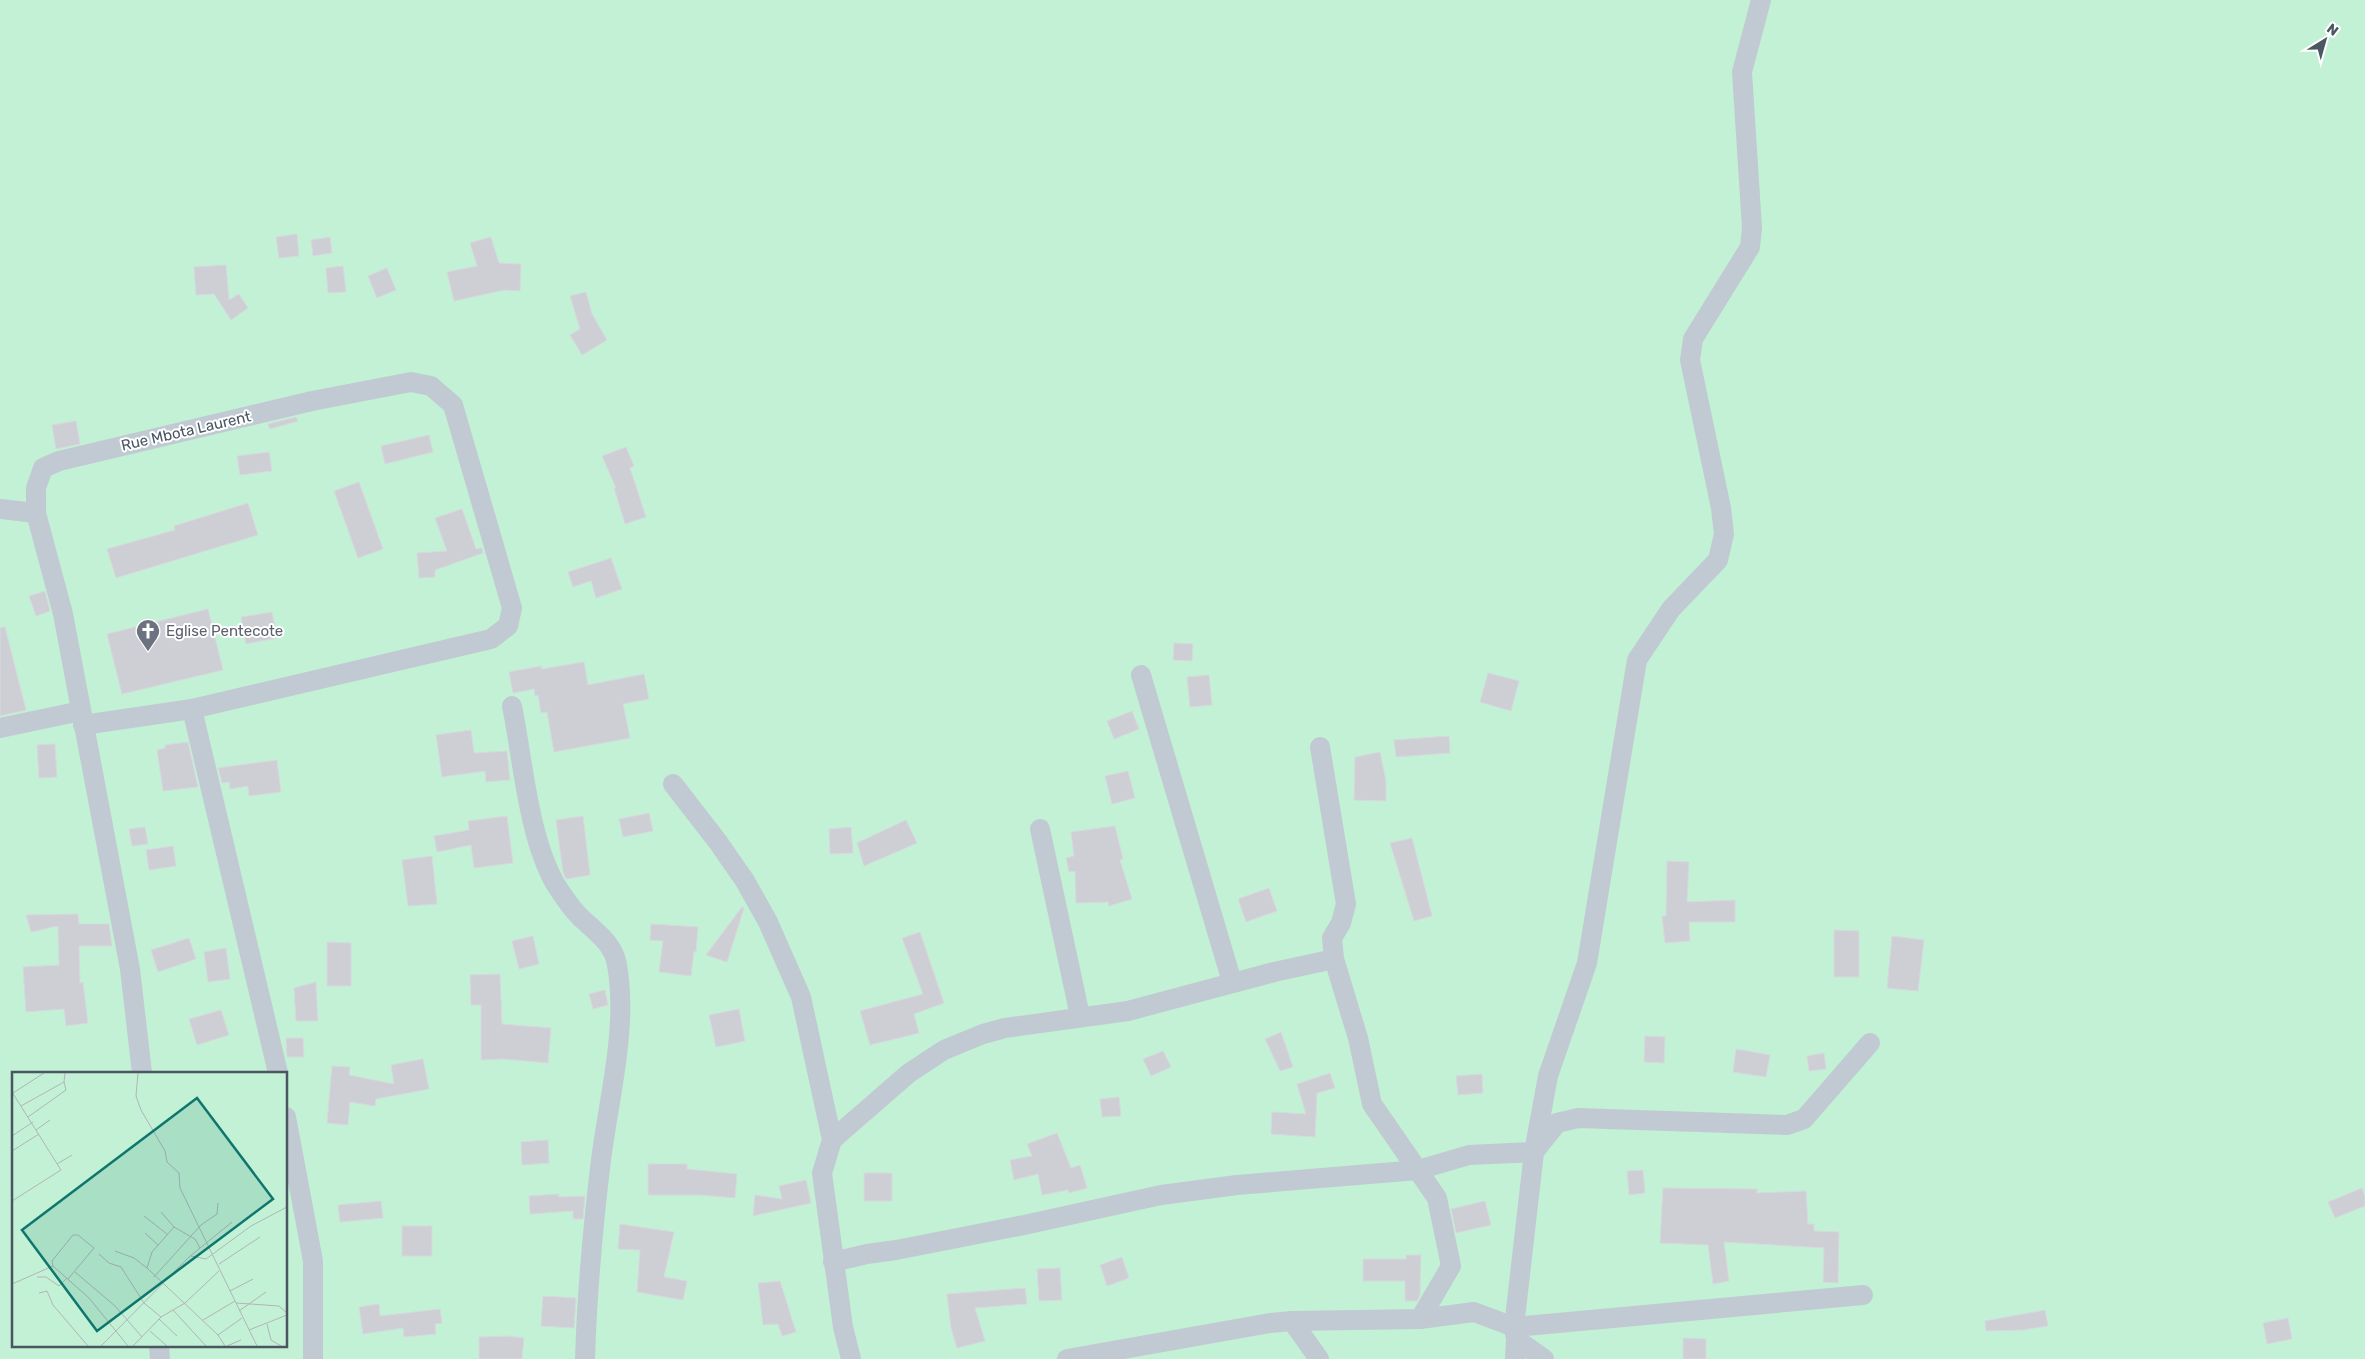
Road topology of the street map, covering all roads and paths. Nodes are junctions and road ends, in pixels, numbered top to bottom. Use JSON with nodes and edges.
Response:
{"nodes":[{"id":1,"x":1761,"y":0,"type":"edge"},
{"id":2,"x":0,"y":509,"type":"edge"},
{"id":3,"x":36,"y":513,"type":"junction"},
{"id":4,"x":1141,"y":676,"type":"dead end"},
{"id":5,"x":512,"y":706,"type":"dead end"},
{"id":6,"x":192,"y":709,"type":"junction"},
{"id":7,"x":82,"y":718,"type":"junction"},
{"id":8,"x":0,"y":728,"type":"edge"},
{"id":9,"x":1320,"y":748,"type":"dead end"},
{"id":10,"x":673,"y":784,"type":"dead end"},
{"id":11,"x":1040,"y":829,"type":"dead end"},
{"id":12,"x":1334,"y":959,"type":"junction"},
{"id":13,"x":1232,"y":982,"type":"junction"},
{"id":14,"x":1080,"y":1016,"type":"junction"},
{"id":15,"x":1870,"y":1042,"type":"dead end"},
{"id":16,"x":142,"y":1072,"type":"edge"},
{"id":17,"x":278,"y":1072,"type":"edge"},
{"id":18,"x":288,"y":1128,"type":"edge"},
{"id":19,"x":832,"y":1140,"type":"junction"},
{"id":20,"x":1534,"y":1152,"type":"junction"},
{"id":21,"x":1418,"y":1170,"type":"junction"},
{"id":22,"x":833,"y":1262,"type":"junction"},
{"id":23,"x":1862,"y":1294,"type":"dead end"},
{"id":24,"x":1420,"y":1319,"type":"junction"},
{"id":25,"x":1292,"y":1321,"type":"junction"},
{"id":26,"x":1515,"y":1342,"type":"edge"},
{"id":27,"x":160,"y":1346,"type":"edge"},
{"id":28,"x":160,"y":1359,"type":"edge"},
{"id":29,"x":313,"y":1359,"type":"edge"},
{"id":30,"x":585,"y":1359,"type":"edge"},
{"id":31,"x":851,"y":1359,"type":"edge"},
{"id":32,"x":1068,"y":1359,"type":"edge"},
{"id":33,"x":1319,"y":1359,"type":"edge"},
{"id":34,"x":1544,"y":1359,"type":"edge"}],
"edges":[{"from":1,"to":20,"type":"street"},
{"from":2,"to":3,"type":"street"},
{"from":3,"to":6,"type":"street","name":"Rue Mbota Laurent"},
{"from":3,"to":7,"type":"street","name":"Rue Mbota Laurent"},
{"from":4,"to":13,"type":"street"},
{"from":5,"to":30,"type":"street"},
{"from":6,"to":7,"type":"street"},
{"from":6,"to":17,"type":"street"},
{"from":7,"to":8,"type":"street"},
{"from":7,"to":16,"type":"street","name":"Rue Mbota Laurent"},
{"from":9,"to":12,"type":"street"},
{"from":10,"to":19,"type":"street"},
{"from":11,"to":14,"type":"street"},
{"from":12,"to":13,"type":"street"},
{"from":12,"to":21,"type":"street"},
{"from":13,"to":14,"type":"street"},
{"from":14,"to":19,"type":"street"},
{"from":15,"to":20,"type":"street"},
{"from":18,"to":29,"type":"street"},
{"from":19,"to":22,"type":"street"},
{"from":20,"to":21,"type":"street"},
{"from":20,"to":26,"type":"street"},
{"from":21,"to":22,"type":"street"},
{"from":21,"to":24,"type":"street"},
{"from":22,"to":31,"type":"street"},
{"from":23,"to":26,"type":"street"},
{"from":24,"to":25,"type":"street"},
{"from":24,"to":26,"type":"street"},
{"from":25,"to":32,"type":"street"},
{"from":25,"to":33,"type":"street"},
{"from":26,"to":34,"type":"street"},
{"from":27,"to":28,"type":"street"}]}
